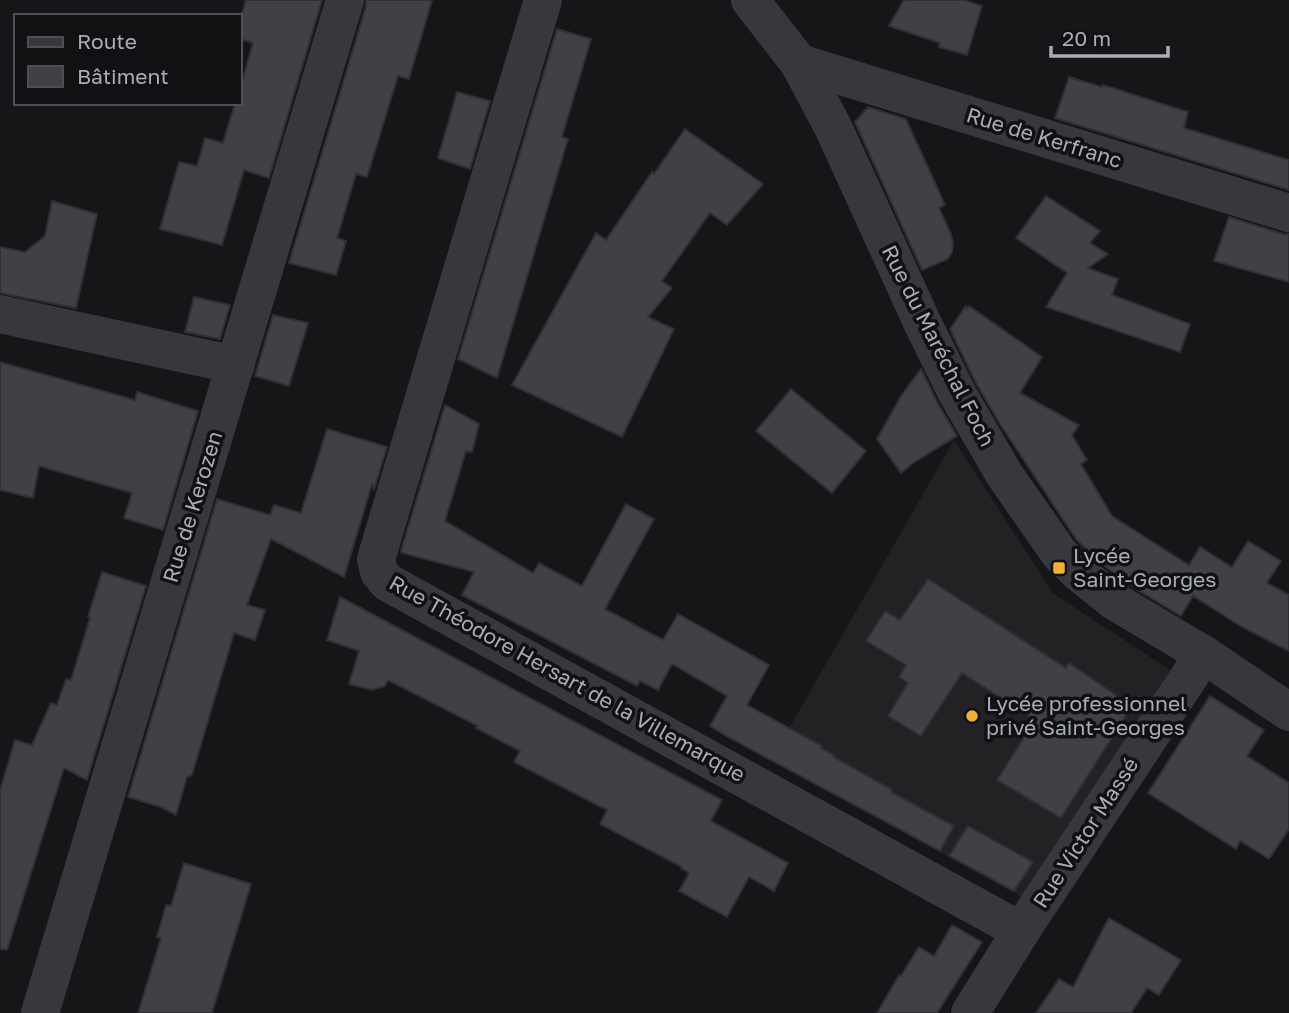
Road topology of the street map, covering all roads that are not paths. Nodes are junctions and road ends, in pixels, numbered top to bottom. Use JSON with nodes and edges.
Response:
{"nodes":[{"id":1,"x":345,"y":0,"type":"edge"},
{"id":2,"x":542,"y":0,"type":"edge"},
{"id":3,"x":750,"y":0,"type":"edge"},
{"id":4,"x":799,"y":63,"type":"junction"},
{"id":5,"x":1289,"y":213,"type":"edge"},
{"id":6,"x":0,"y":314,"type":"edge"},
{"id":7,"x":236,"y":365,"type":"junction"},
{"id":8,"x":1203,"y":654,"type":"junction"},
{"id":9,"x":1289,"y":712,"type":"edge"},
{"id":10,"x":1021,"y":931,"type":"junction"},
{"id":11,"x":40,"y":1013,"type":"edge"},
{"id":12,"x":970,"y":1013,"type":"edge"}],
"edges":[{"from":1,"to":7,"type":"street","name":"Rue de Kerozen"},
{"from":2,"to":10,"type":"street","name":"Rue Théodore Hersart de la Villemarque"},
{"from":3,"to":4,"type":"street","name":"Rue du Maréchal Foch"},
{"from":4,"to":5,"type":"street","name":"Rue de Kerfranc"},
{"from":4,"to":8,"type":"street","name":"Rue du Maréchal Foch"},
{"from":6,"to":7,"type":"street"},
{"from":7,"to":11,"type":"street","name":"Rue de Kerozen"},
{"from":8,"to":9,"type":"street","name":"Rue du Maréchal Foch"},
{"from":8,"to":10,"type":"street","name":"Rue Victor Massé"},
{"from":10,"to":12,"type":"street","name":"Rue Victor Massé"}]}
